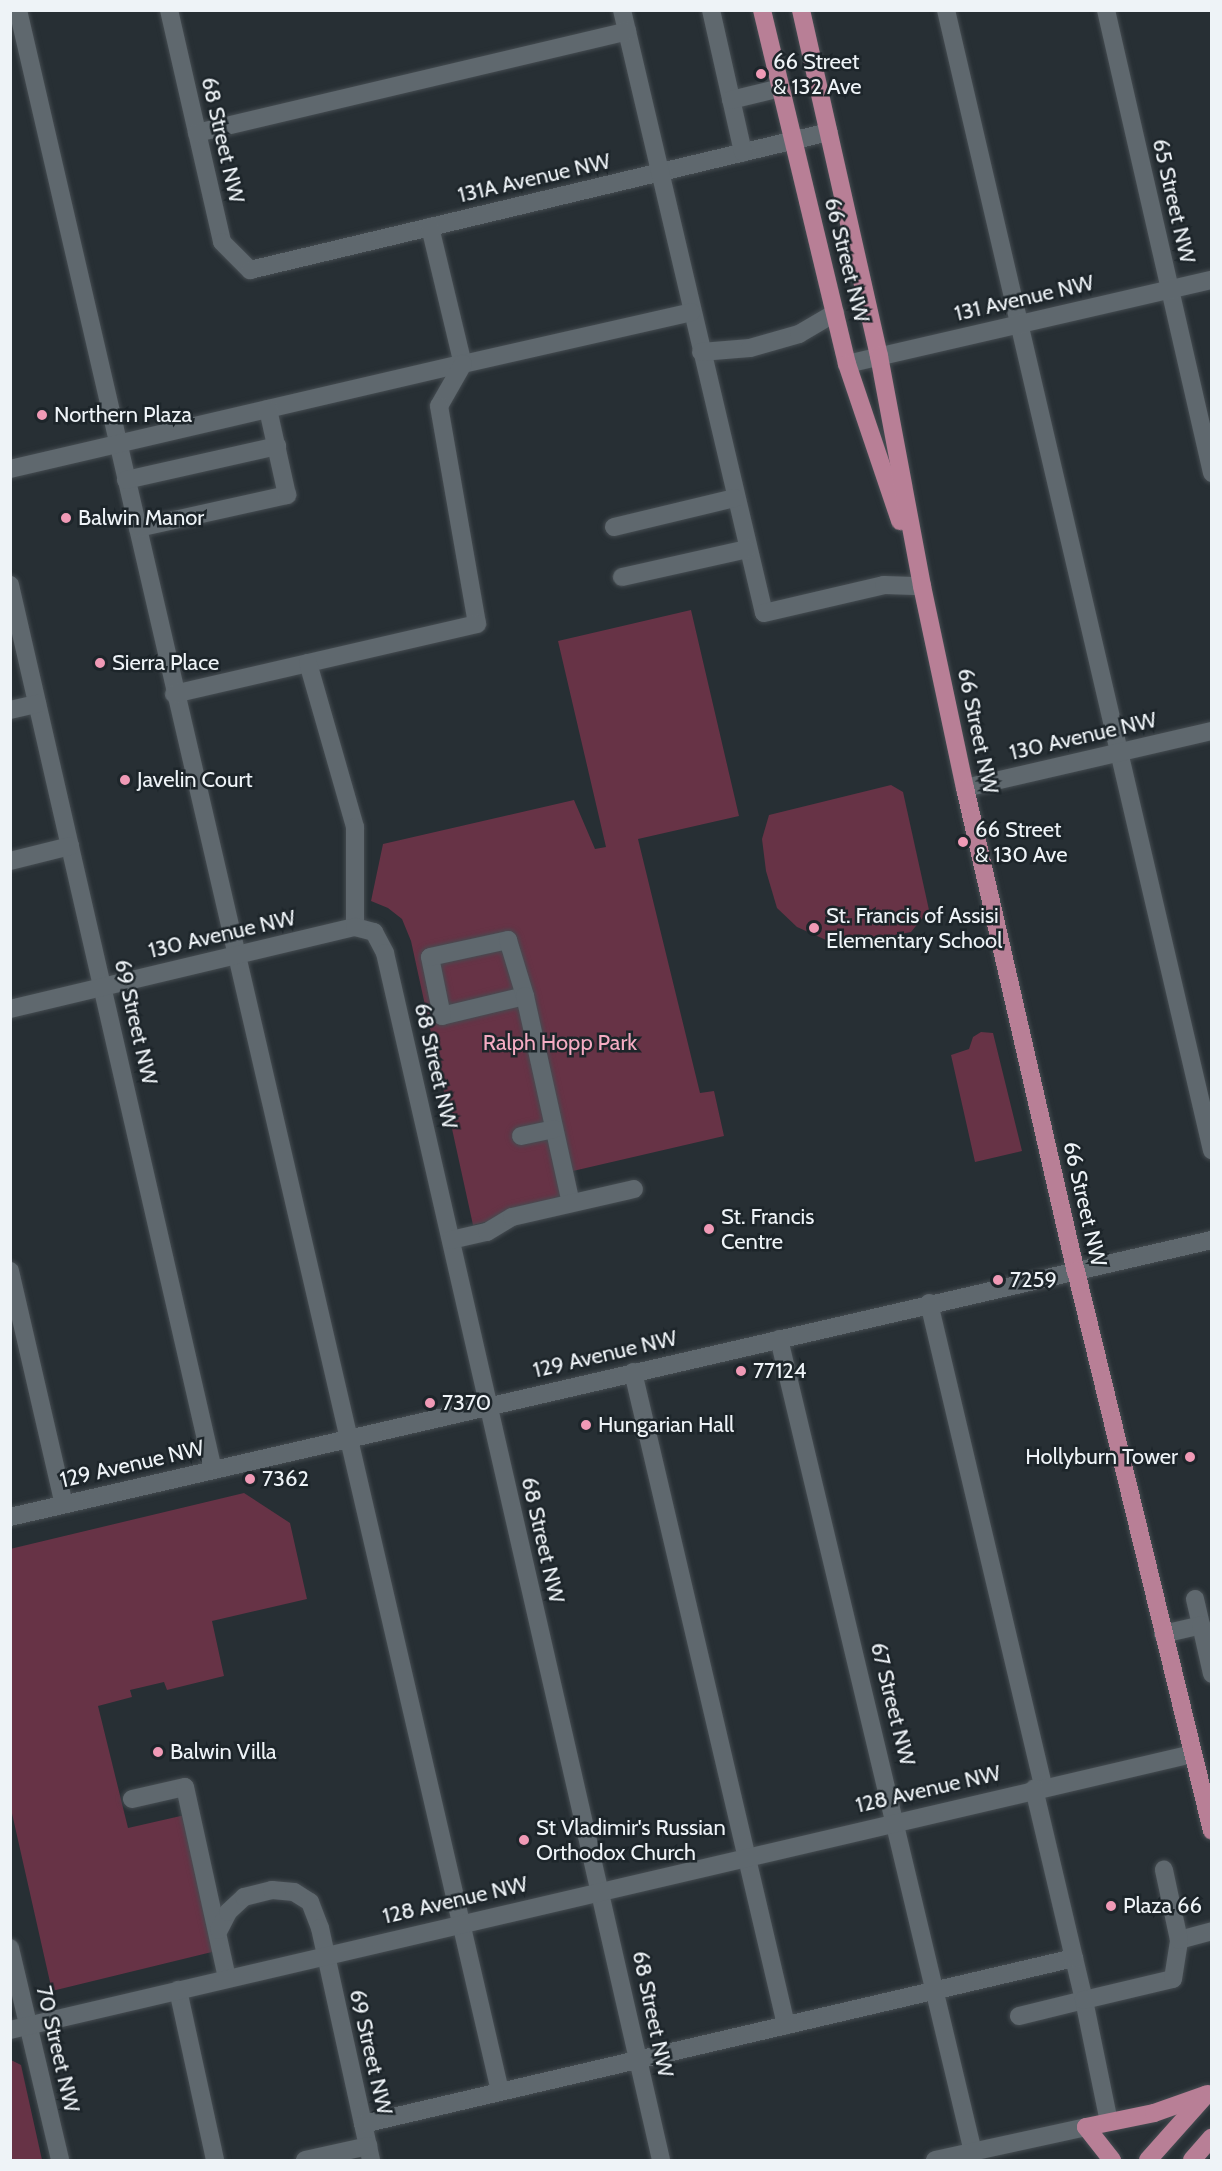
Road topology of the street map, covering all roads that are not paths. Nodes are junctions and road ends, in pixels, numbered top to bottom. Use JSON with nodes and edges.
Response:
{"nodes":[{"id":1,"x":18,"y":10,"type":"edge"},
{"id":2,"x":169,"y":10,"type":"edge"},
{"id":3,"x":622,"y":10,"type":"edge"},
{"id":4,"x":711,"y":10,"type":"edge"},
{"id":5,"x":762,"y":10,"type":"edge"},
{"id":6,"x":801,"y":10,"type":"edge"},
{"id":7,"x":946,"y":10,"type":"edge"},
{"id":8,"x":1106,"y":10,"type":"edge"},
{"id":9,"x":627,"y":31,"type":"junction"},
{"id":10,"x":781,"y":88,"type":"junction"},
{"id":11,"x":731,"y":100,"type":"junction"},
{"id":12,"x":829,"y":132,"type":"junction"},
{"id":13,"x":197,"y":133,"type":"junction"},
{"id":14,"x":794,"y":140,"type":"junction"},
{"id":15,"x":743,"y":152,"type":"junction"},
{"id":16,"x":658,"y":172,"type":"junction"},
{"id":17,"x":430,"y":227,"type":"junction"},
{"id":18,"x":250,"y":270,"type":"joint"},
{"id":19,"x":1212,"y":280,"type":"edge"},
{"id":20,"x":1170,"y":290,"type":"junction"},
{"id":21,"x":691,"y":312,"type":"junction"},
{"id":22,"x":835,"y":313,"type":"junction"},
{"id":23,"x":1019,"y":324,"type":"junction"},
{"id":24,"x":701,"y":352,"type":"junction"},
{"id":25,"x":879,"y":356,"type":"junction"},
{"id":26,"x":463,"y":364,"type":"junction"},
{"id":27,"x":847,"y":364,"type":"junction"},
{"id":28,"x":268,"y":410,"type":"junction"},
{"id":29,"x":118,"y":444,"type":"junction"},
{"id":30,"x":277,"y":446,"type":"junction"},
{"id":31,"x":10,"y":469,"type":"edge"},
{"id":32,"x":1212,"y":473,"type":"edge"},
{"id":33,"x":126,"y":480,"type":"junction"},
{"id":34,"x":735,"y":498,"type":"junction"},
{"id":35,"x":614,"y":527,"type":"dead end"},
{"id":36,"x":138,"y":528,"type":"junction"},
{"id":37,"x":747,"y":549,"type":"junction"},
{"id":38,"x":622,"y":578,"type":"dead end"},
{"id":39,"x":10,"y":585,"type":"edge"},
{"id":40,"x":922,"y":585,"type":"junction"},
{"id":41,"x":308,"y":663,"type":"junction"},
{"id":42,"x":174,"y":694,"type":"junction"},
{"id":43,"x":37,"y":704,"type":"junction"},
{"id":44,"x":10,"y":710,"type":"edge"},
{"id":45,"x":1212,"y":731,"type":"edge"},
{"id":46,"x":1118,"y":753,"type":"junction"},
{"id":47,"x":965,"y":788,"type":"junction"},
{"id":48,"x":70,"y":846,"type":"junction"},
{"id":49,"x":10,"y":861,"type":"edge"},
{"id":50,"x":356,"y":927,"type":"junction"},
{"id":51,"x":374,"y":932,"type":"joint"},
{"id":52,"x":236,"y":955,"type":"junction"},
{"id":53,"x":103,"y":986,"type":"junction"},
{"id":54,"x":525,"y":996,"type":"junction"},
{"id":55,"x":10,"y":1009,"type":"edge"},
{"id":56,"x":1208,"y":1117,"type":"edge"},
{"id":57,"x":554,"y":1129,"type":"junction"},
{"id":58,"x":521,"y":1136,"type":"dead end"},
{"id":59,"x":1212,"y":1150,"type":"edge"},
{"id":60,"x":634,"y":1189,"type":"dead end"},
{"id":61,"x":571,"y":1203,"type":"junction"},
{"id":62,"x":451,"y":1240,"type":"junction"},
{"id":63,"x":1212,"y":1240,"type":"edge"},
{"id":64,"x":10,"y":1271,"type":"edge"},
{"id":65,"x":1076,"y":1271,"type":"junction"},
{"id":66,"x":929,"y":1303,"type":"junction"},
{"id":67,"x":779,"y":1339,"type":"junction"},
{"id":68,"x":633,"y":1372,"type":"junction"},
{"id":69,"x":487,"y":1407,"type":"junction"},
{"id":70,"x":351,"y":1439,"type":"junction"},
{"id":71,"x":213,"y":1470,"type":"junction"},
{"id":72,"x":64,"y":1504,"type":"junction"},
{"id":73,"x":10,"y":1517,"type":"edge"},
{"id":74,"x":1195,"y":1599,"type":"dead end"},
{"id":75,"x":1201,"y":1625,"type":"junction"},
{"id":76,"x":1163,"y":1634,"type":"junction"},
{"id":77,"x":1212,"y":1674,"type":"edge"},
{"id":78,"x":1192,"y":1754,"type":"junction"},
{"id":79,"x":1039,"y":1788,"type":"junction"},
{"id":80,"x":132,"y":1799,"type":"dead end"},
{"id":81,"x":896,"y":1821,"type":"junction"},
{"id":82,"x":1212,"y":1832,"type":"edge"},
{"id":83,"x":748,"y":1857,"type":"junction"},
{"id":84,"x":1164,"y":1870,"type":"dead end"},
{"id":85,"x":603,"y":1891,"type":"junction"},
{"id":86,"x":459,"y":1923,"type":"junction"},
{"id":87,"x":219,"y":1930,"type":"junction"},
{"id":88,"x":1212,"y":1931,"type":"edge"},
{"id":89,"x":1179,"y":1940,"type":"junction"},
{"id":90,"x":10,"y":1948,"type":"edge"},
{"id":91,"x":324,"y":1955,"type":"junction"},
{"id":92,"x":1074,"y":1958,"type":"junction"},
{"id":93,"x":227,"y":1978,"type":"junction"},
{"id":94,"x":937,"y":1989,"type":"junction"},
{"id":95,"x":178,"y":1990,"type":"junction"},
{"id":96,"x":1084,"y":2000,"type":"junction"},
{"id":97,"x":1019,"y":2016,"type":"dead end"},
{"id":98,"x":786,"y":2025,"type":"junction"},
{"id":99,"x":29,"y":2026,"type":"junction"},
{"id":100,"x":10,"y":2030,"type":"edge"},
{"id":101,"x":639,"y":2060,"type":"junction"},
{"id":102,"x":500,"y":2091,"type":"junction"},
{"id":103,"x":1210,"y":2092,"type":"edge"},
{"id":104,"x":1110,"y":2122,"type":"junction"},
{"id":105,"x":363,"y":2124,"type":"junction"},
{"id":106,"x":1086,"y":2127,"type":"junction"},
{"id":107,"x":1212,"y":2137,"type":"edge"},
{"id":108,"x":370,"y":2153,"type":"edge"},
{"id":109,"x":1001,"y":2153,"type":"edge"},
{"id":110,"x":961,"y":2156,"type":"edge"},
{"id":111,"x":60,"y":2160,"type":"edge"},
{"id":112,"x":215,"y":2160,"type":"edge"},
{"id":113,"x":305,"y":2160,"type":"edge"},
{"id":114,"x":661,"y":2160,"type":"edge"},
{"id":115,"x":935,"y":2160,"type":"edge"},
{"id":116,"x":1112,"y":2160,"type":"edge"},
{"id":117,"x":1148,"y":2160,"type":"edge"},
{"id":118,"x":1192,"y":2160,"type":"edge"}],
"edges":[{"from":1,"to":29,"type":"street"},
{"from":2,"to":13,"type":"street","name":"68 Street NW"},
{"from":3,"to":9,"type":"street"},
{"from":4,"to":11,"type":"street"},
{"from":5,"to":10,"type":"main road","name":"66 Street NW"},
{"from":6,"to":12,"type":"main road","name":"66 Street NW"},
{"from":7,"to":23,"type":"street"},
{"from":8,"to":20,"type":"street","name":"65 Street NW"},
{"from":9,"to":13,"type":"street"},
{"from":9,"to":16,"type":"street"},
{"from":10,"to":11,"type":"street"},
{"from":10,"to":14,"type":"main road","name":"66 Street NW"},
{"from":11,"to":15,"type":"street"},
{"from":12,"to":14,"type":"street","name":"131A Avenue NW"},
{"from":12,"to":25,"type":"main road","name":"66 Street NW"},
{"from":13,"to":18,"type":"street","name":"68 Street NW"},
{"from":14,"to":15,"type":"street","name":"131A Avenue NW"},
{"from":14,"to":22,"type":"main road","name":"66 Street NW"},
{"from":15,"to":16,"type":"street","name":"131A Avenue NW"},
{"from":16,"to":17,"type":"street","name":"131A Avenue NW"},
{"from":16,"to":21,"type":"street"},
{"from":17,"to":18,"type":"street","name":"131A Avenue NW"},
{"from":17,"to":26,"type":"street"},
{"from":19,"to":20,"type":"street","name":"131 Avenue NW"},
{"from":20,"to":23,"type":"street","name":"131 Avenue NW"},
{"from":20,"to":32,"type":"street","name":"65 Street NW"},
{"from":21,"to":24,"type":"street"},
{"from":21,"to":26,"type":"street"},
{"from":22,"to":24,"type":"street"},
{"from":22,"to":27,"type":"main road","name":"66 Street NW"},
{"from":23,"to":25,"type":"street","name":"131 Avenue NW"},
{"from":23,"to":46,"type":"street"},
{"from":24,"to":34,"type":"street"},
{"from":25,"to":27,"type":"street","name":"131 Avenue NW"},
{"from":25,"to":40,"type":"main road","name":"66 Street NW"},
{"from":26,"to":28,"type":"street"},
{"from":26,"to":41,"type":"street"},
{"from":27,"to":40,"type":"main road","name":"66 Street NW"},
{"from":28,"to":29,"type":"street"},
{"from":28,"to":30,"type":"street"},
{"from":29,"to":31,"type":"street"},
{"from":29,"to":33,"type":"street"},
{"from":30,"to":33,"type":"street"},
{"from":30,"to":36,"type":"street"},
{"from":33,"to":36,"type":"street"},
{"from":34,"to":35,"type":"street"},
{"from":34,"to":37,"type":"street"},
{"from":36,"to":42,"type":"street"},
{"from":37,"to":38,"type":"street"},
{"from":37,"to":40,"type":"street"},
{"from":39,"to":43,"type":"street","name":"69 Street NW"},
{"from":40,"to":47,"type":"main road","name":"66 Street NW"},
{"from":41,"to":42,"type":"street"},
{"from":41,"to":50,"type":"street"},
{"from":42,"to":52,"type":"street"},
{"from":43,"to":44,"type":"street"},
{"from":43,"to":48,"type":"street","name":"69 Street NW"},
{"from":45,"to":46,"type":"street","name":"130 Avenue NW"},
{"from":46,"to":47,"type":"street","name":"130 Avenue NW"},
{"from":46,"to":56,"type":"street"},
{"from":47,"to":65,"type":"main road","name":"66 Street NW"},
{"from":48,"to":49,"type":"street"},
{"from":48,"to":53,"type":"street","name":"69 Street NW"},
{"from":50,"to":51,"type":"street","name":"130 Avenue NW"},
{"from":50,"to":52,"type":"street","name":"130 Avenue NW"},
{"from":51,"to":62,"type":"street","name":"68 Street NW"},
{"from":52,"to":53,"type":"street","name":"130 Avenue NW"},
{"from":52,"to":70,"type":"street"},
{"from":53,"to":55,"type":"street","name":"130 Avenue NW"},
{"from":53,"to":71,"type":"street","name":"69 Street NW"},
{"from":54,"to":54,"type":"street"},
{"from":54,"to":57,"type":"street"},
{"from":56,"to":59,"type":"street"},
{"from":57,"to":58,"type":"street"},
{"from":57,"to":61,"type":"street"},
{"from":60,"to":61,"type":"street"},
{"from":61,"to":62,"type":"street"},
{"from":62,"to":69,"type":"street","name":"68 Street NW"},
{"from":63,"to":65,"type":"street","name":"129 Avenue NW"},
{"from":64,"to":72,"type":"street"},
{"from":65,"to":66,"type":"street","name":"129 Avenue NW"},
{"from":65,"to":76,"type":"main road","name":"66 Street NW"},
{"from":66,"to":67,"type":"street","name":"129 Avenue NW"},
{"from":66,"to":79,"type":"street"},
{"from":67,"to":68,"type":"street","name":"129 Avenue NW"},
{"from":67,"to":81,"type":"street","name":"67 Street NW"},
{"from":68,"to":69,"type":"street","name":"129 Avenue NW"},
{"from":68,"to":83,"type":"street"},
{"from":69,"to":70,"type":"street","name":"129 Avenue NW"},
{"from":69,"to":85,"type":"street","name":"68 Street NW"},
{"from":70,"to":71,"type":"street","name":"129 Avenue NW"},
{"from":70,"to":86,"type":"street"},
{"from":71,"to":72,"type":"street","name":"129 Avenue NW"},
{"from":72,"to":73,"type":"street","name":"129 Avenue NW"},
{"from":74,"to":75,"type":"street"},
{"from":75,"to":76,"type":"street"},
{"from":75,"to":77,"type":"street"},
{"from":76,"to":78,"type":"main road","name":"66 Street NW"},
{"from":78,"to":79,"type":"street","name":"128 Avenue NW"},
{"from":78,"to":82,"type":"main road","name":"66 Street NW"},
{"from":79,"to":81,"type":"street","name":"128 Avenue NW"},
{"from":79,"to":92,"type":"street"},
{"from":80,"to":87,"type":"street"},
{"from":81,"to":83,"type":"street","name":"128 Avenue NW"},
{"from":81,"to":94,"type":"street","name":"67 Street NW"},
{"from":83,"to":85,"type":"street","name":"128 Avenue NW"},
{"from":83,"to":98,"type":"street"},
{"from":84,"to":89,"type":"street"},
{"from":85,"to":86,"type":"street","name":"128 Avenue NW"},
{"from":85,"to":101,"type":"street","name":"68 Street NW"},
{"from":86,"to":91,"type":"street","name":"128 Avenue NW"},
{"from":86,"to":102,"type":"street"},
{"from":87,"to":91,"type":"street","name":"69 Street NW"},
{"from":87,"to":93,"type":"street"},
{"from":88,"to":89,"type":"street"},
{"from":89,"to":96,"type":"street"},
{"from":90,"to":99,"type":"street","name":"70 Street NW"},
{"from":91,"to":93,"type":"street","name":"128 Avenue NW"},
{"from":91,"to":105,"type":"street","name":"69 Street NW"},
{"from":92,"to":94,"type":"street"},
{"from":92,"to":96,"type":"street"},
{"from":93,"to":95,"type":"street","name":"128 Avenue NW"},
{"from":94,"to":98,"type":"street"},
{"from":94,"to":110,"type":"street","name":"67 Street NW"},
{"from":95,"to":99,"type":"street","name":"128 Avenue NW"},
{"from":95,"to":112,"type":"street"},
{"from":96,"to":97,"type":"street"},
{"from":96,"to":104,"type":"street"},
{"from":98,"to":101,"type":"street"},
{"from":99,"to":100,"type":"street","name":"128 Avenue NW"},
{"from":99,"to":111,"type":"street","name":"70 Street NW"},
{"from":101,"to":102,"type":"street"},
{"from":101,"to":114,"type":"street","name":"68 Street NW"},
{"from":102,"to":105,"type":"street"},
{"from":103,"to":104,"type":"main road"},
{"from":103,"to":117,"type":"main road"},
{"from":104,"to":106,"type":"main road"},
{"from":105,"to":108,"type":"street","name":"69 Street NW"},
{"from":106,"to":109,"type":"street"},
{"from":106,"to":116,"type":"main road"},
{"from":107,"to":118,"type":"main road"},
{"from":108,"to":113,"type":"street"},
{"from":109,"to":110,"type":"street"},
{"from":110,"to":115,"type":"street"}]}
